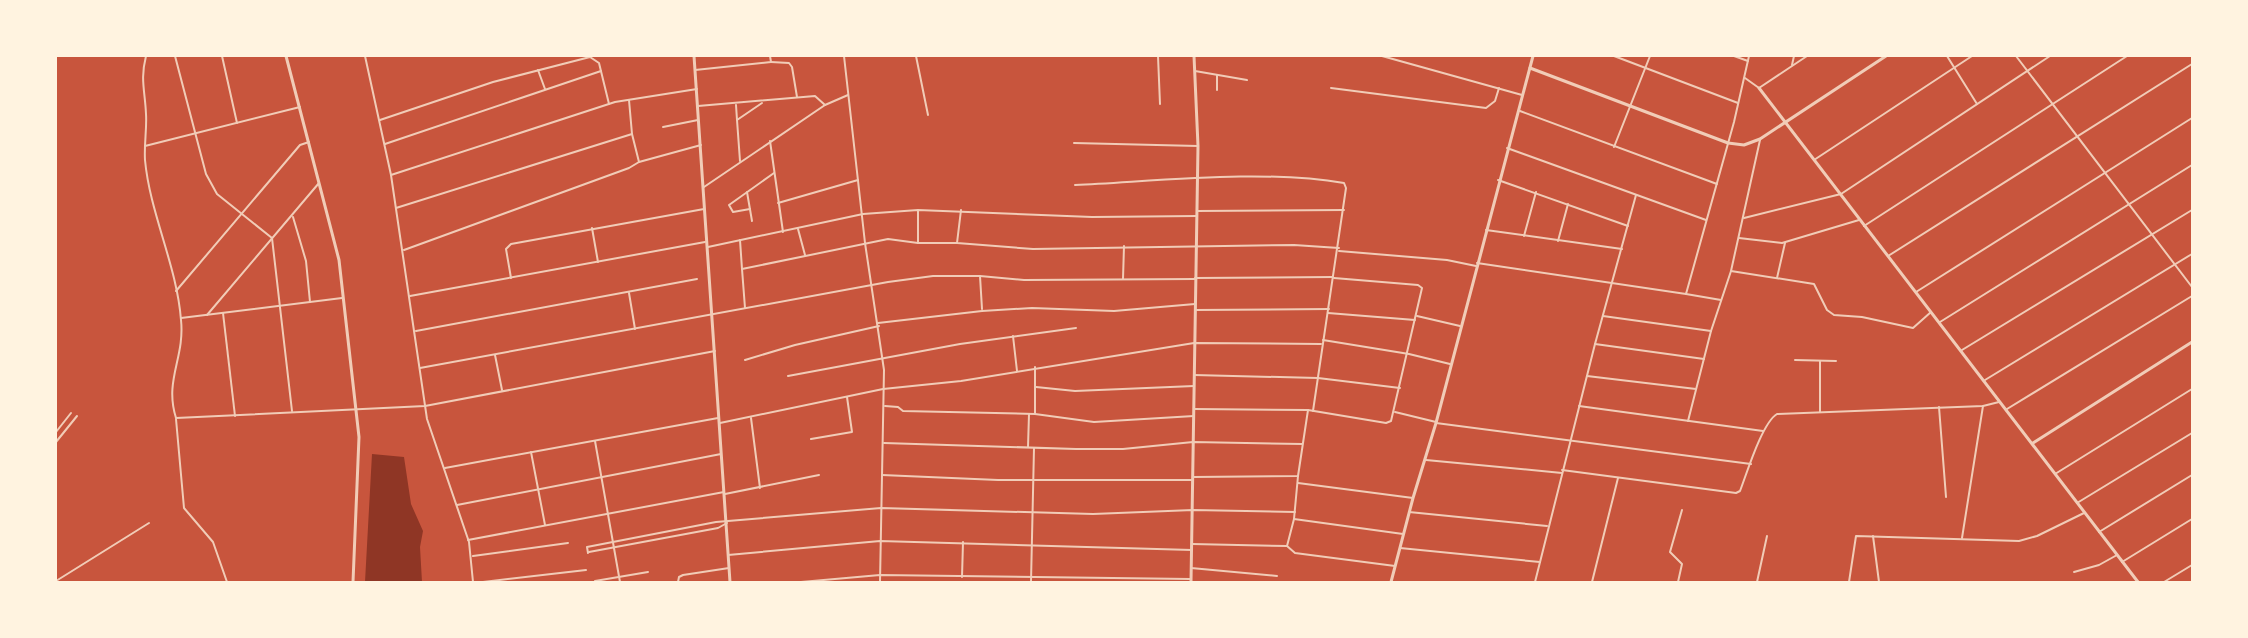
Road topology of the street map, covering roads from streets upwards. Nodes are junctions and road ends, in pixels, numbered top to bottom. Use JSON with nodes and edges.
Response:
{"nodes":[{"id":1,"x":146,"y":56,"type":"edge"},
{"id":2,"x":176,"y":56,"type":"edge"},
{"id":3,"x":222,"y":56,"type":"edge"},
{"id":4,"x":286,"y":56,"type":"edge"},
{"id":5,"x":365,"y":56,"type":"edge"},
{"id":6,"x":694,"y":56,"type":"edge"},
{"id":7,"x":770,"y":56,"type":"edge"},
{"id":8,"x":844,"y":56,"type":"edge"},
{"id":9,"x":916,"y":56,"type":"edge"},
{"id":10,"x":1158,"y":56,"type":"edge"},
{"id":11,"x":1194,"y":56,"type":"edge"},
{"id":12,"x":1382,"y":56,"type":"edge"},
{"id":13,"x":1533,"y":56,"type":"edge"},
{"id":14,"x":1614,"y":56,"type":"edge"},
{"id":15,"x":1650,"y":56,"type":"edge"},
{"id":16,"x":1734,"y":56,"type":"edge"},
{"id":17,"x":1749,"y":56,"type":"edge"},
{"id":18,"x":1794,"y":56,"type":"edge"},
{"id":19,"x":1807,"y":56,"type":"edge"},
{"id":20,"x":1886,"y":56,"type":"edge"},
{"id":21,"x":1947,"y":56,"type":"edge"},
{"id":22,"x":1972,"y":56,"type":"edge"},
{"id":23,"x":2016,"y":56,"type":"edge"},
{"id":24,"x":2050,"y":56,"type":"edge"},
{"id":25,"x":2127,"y":56,"type":"edge"},
{"id":26,"x":1748,"y":61,"type":"junction"},
{"id":27,"x":771,"y":62,"type":"junction"},
{"id":28,"x":2193,"y":64,"type":"edge"},
{"id":29,"x":1792,"y":65,"type":"junction"},
{"id":30,"x":1954,"y":67,"type":"junction"},
{"id":31,"x":1530,"y":68,"type":"junction"},
{"id":32,"x":1645,"y":68,"type":"junction"},
{"id":33,"x":538,"y":70,"type":"junction"},
{"id":34,"x":695,"y":70,"type":"junction"},
{"id":35,"x":2028,"y":70,"type":"junction"},
{"id":36,"x":601,"y":71,"type":"junction"},
{"id":37,"x":1195,"y":71,"type":"junction"},
{"id":38,"x":1217,"y":75,"type":"junction"},
{"id":39,"x":1744,"y":78,"type":"junction"},
{"id":40,"x":1247,"y":80,"type":"dead end"},
{"id":41,"x":1331,"y":88,"type":"dead end"},
{"id":42,"x":1499,"y":88,"type":"junction"},
{"id":43,"x":1759,"y":88,"type":"junction"},
{"id":44,"x":545,"y":89,"type":"junction"},
{"id":45,"x":697,"y":89,"type":"junction"},
{"id":46,"x":1217,"y":90,"type":"dead end"},
{"id":47,"x":848,"y":95,"type":"junction"},
{"id":48,"x":1521,"y":95,"type":"junction"},
{"id":49,"x":797,"y":97,"type":"junction"},
{"id":50,"x":629,"y":100,"type":"junction"},
{"id":51,"x":763,"y":102,"type":"junction"},
{"id":52,"x":736,"y":103,"type":"junction"},
{"id":53,"x":1738,"y":103,"type":"junction"},
{"id":54,"x":609,"y":104,"type":"junction"},
{"id":55,"x":1977,"y":104,"type":"junction"},
{"id":56,"x":2052,"y":104,"type":"junction"},
{"id":57,"x":825,"y":105,"type":"junction"},
{"id":58,"x":1160,"y":105,"type":"dead end"},
{"id":59,"x":698,"y":106,"type":"junction"},
{"id":60,"x":1630,"y":106,"type":"junction"},
{"id":61,"x":300,"y":107,"type":"junction"},
{"id":62,"x":1517,"y":110,"type":"junction"},
{"id":63,"x":928,"y":115,"type":"dead end"},
{"id":64,"x":2193,"y":118,"type":"edge"},
{"id":65,"x":380,"y":120,"type":"junction"},
{"id":66,"x":699,"y":120,"type":"junction"},
{"id":67,"x":737,"y":120,"type":"junction"},
{"id":68,"x":1785,"y":122,"type":"junction"},
{"id":69,"x":237,"y":123,"type":"junction"},
{"id":70,"x":663,"y":127,"type":"dead end"},
{"id":71,"x":195,"y":133,"type":"junction"},
{"id":72,"x":632,"y":134,"type":"junction"},
{"id":73,"x":2079,"y":138,"type":"junction"},
{"id":74,"x":1760,"y":139,"type":"junction"},
{"id":75,"x":770,"y":141,"type":"junction"},
{"id":76,"x":309,"y":142,"type":"junction"},
{"id":77,"x":1074,"y":143,"type":"dead end"},
{"id":78,"x":1728,"y":143,"type":"junction"},
{"id":79,"x":385,"y":145,"type":"junction"},
{"id":80,"x":146,"y":146,"type":"junction"},
{"id":81,"x":701,"y":146,"type":"junction"},
{"id":82,"x":1198,"y":146,"type":"junction"},
{"id":83,"x":1614,"y":147,"type":"junction"},
{"id":84,"x":1507,"y":148,"type":"junction"},
{"id":85,"x":1814,"y":160,"type":"junction"},
{"id":86,"x":740,"y":161,"type":"junction"},
{"id":87,"x":639,"y":162,"type":"junction"},
{"id":88,"x":2193,"y":165,"type":"edge"},
{"id":89,"x":774,"y":173,"type":"junction"},
{"id":90,"x":2106,"y":173,"type":"junction"},
{"id":91,"x":391,"y":175,"type":"junction"},
{"id":92,"x":1197,"y":179,"type":"junction"},
{"id":93,"x":858,"y":180,"type":"junction"},
{"id":94,"x":1498,"y":180,"type":"junction"},
{"id":95,"x":319,"y":183,"type":"junction"},
{"id":96,"x":1716,"y":184,"type":"junction"},
{"id":97,"x":1075,"y":185,"type":"dead end"},
{"id":98,"x":702,"y":188,"type":"junction"},
{"id":99,"x":747,"y":192,"type":"junction"},
{"id":100,"x":1536,"y":192,"type":"junction"},
{"id":101,"x":1841,"y":194,"type":"junction"},
{"id":102,"x":1636,"y":195,"type":"junction"},
{"id":103,"x":778,"y":203,"type":"junction"},
{"id":104,"x":1568,"y":204,"type":"junction"},
{"id":105,"x":2130,"y":205,"type":"junction"},
{"id":106,"x":396,"y":208,"type":"junction"},
{"id":107,"x":704,"y":209,"type":"junction"},
{"id":108,"x":750,"y":209,"type":"junction"},
{"id":109,"x":918,"y":210,"type":"junction"},
{"id":110,"x":961,"y":210,"type":"junction"},
{"id":111,"x":1344,"y":210,"type":"junction"},
{"id":112,"x":2193,"y":210,"type":"edge"},
{"id":113,"x":1197,"y":211,"type":"junction"},
{"id":114,"x":243,"y":213,"type":"junction"},
{"id":115,"x":863,"y":214,"type":"junction"},
{"id":116,"x":293,"y":216,"type":"junction"},
{"id":117,"x":1197,"y":216,"type":"junction"},
{"id":118,"x":1744,"y":218,"type":"junction"},
{"id":119,"x":1860,"y":219,"type":"junction"},
{"id":120,"x":1706,"y":220,"type":"junction"},
{"id":121,"x":752,"y":221,"type":"dead end"},
{"id":122,"x":1628,"y":226,"type":"junction"},
{"id":123,"x":1864,"y":226,"type":"junction"},
{"id":124,"x":591,"y":228,"type":"junction"},
{"id":125,"x":798,"y":229,"type":"junction"},
{"id":126,"x":1486,"y":230,"type":"junction"},
{"id":127,"x":783,"y":231,"type":"junction"},
{"id":128,"x":2152,"y":235,"type":"junction"},
{"id":129,"x":1524,"y":236,"type":"junction"},
{"id":130,"x":272,"y":238,"type":"junction"},
{"id":131,"x":1739,"y":238,"type":"junction"},
{"id":132,"x":740,"y":240,"type":"junction"},
{"id":133,"x":1558,"y":241,"type":"junction"},
{"id":134,"x":706,"y":242,"type":"junction"},
{"id":135,"x":1785,"y":242,"type":"junction"},
{"id":136,"x":865,"y":243,"type":"junction"},
{"id":137,"x":918,"y":243,"type":"junction"},
{"id":138,"x":957,"y":243,"type":"junction"},
{"id":139,"x":1196,"y":245,"type":"junction"},
{"id":140,"x":1124,"y":246,"type":"junction"},
{"id":141,"x":706,"y":247,"type":"junction"},
{"id":142,"x":1339,"y":249,"type":"junction"},
{"id":143,"x":1622,"y":249,"type":"junction"},
{"id":144,"x":403,"y":250,"type":"junction"},
{"id":145,"x":2193,"y":254,"type":"edge"},
{"id":146,"x":806,"y":256,"type":"junction"},
{"id":147,"x":1888,"y":256,"type":"junction"},
{"id":148,"x":598,"y":262,"type":"junction"},
{"id":149,"x":1476,"y":264,"type":"junction"},
{"id":150,"x":2174,"y":266,"type":"junction"},
{"id":151,"x":742,"y":269,"type":"junction"},
{"id":152,"x":1731,"y":271,"type":"junction"},
{"id":153,"x":980,"y":276,"type":"junction"},
{"id":154,"x":1334,"y":277,"type":"junction"},
{"id":155,"x":511,"y":278,"type":"junction"},
{"id":156,"x":1195,"y":278,"type":"junction"},
{"id":157,"x":1778,"y":278,"type":"junction"},
{"id":158,"x":697,"y":279,"type":"dead end"},
{"id":159,"x":1123,"y":280,"type":"junction"},
{"id":160,"x":1612,"y":284,"type":"junction"},
{"id":161,"x":873,"y":285,"type":"junction"},
{"id":162,"x":2193,"y":287,"type":"edge"},
{"id":163,"x":176,"y":291,"type":"junction"},
{"id":164,"x":629,"y":292,"type":"junction"},
{"id":165,"x":1917,"y":292,"type":"junction"},
{"id":166,"x":1686,"y":294,"type":"junction"},
{"id":167,"x":410,"y":296,"type":"junction"},
{"id":168,"x":2193,"y":296,"type":"edge"},
{"id":169,"x":343,"y":298,"type":"junction"},
{"id":170,"x":1721,"y":300,"type":"junction"},
{"id":171,"x":310,"y":302,"type":"junction"},
{"id":172,"x":1195,"y":304,"type":"junction"},
{"id":173,"x":282,"y":306,"type":"junction"},
{"id":174,"x":745,"y":308,"type":"junction"},
{"id":175,"x":982,"y":310,"type":"junction"},
{"id":176,"x":1195,"y":310,"type":"junction"},
{"id":177,"x":1329,"y":311,"type":"junction"},
{"id":178,"x":1932,"y":312,"type":"junction"},
{"id":179,"x":224,"y":313,"type":"junction"},
{"id":180,"x":713,"y":313,"type":"junction"},
{"id":181,"x":207,"y":315,"type":"junction"},
{"id":182,"x":1603,"y":316,"type":"junction"},
{"id":183,"x":181,"y":318,"type":"junction"},
{"id":184,"x":1417,"y":318,"type":"junction"},
{"id":185,"x":1940,"y":322,"type":"junction"},
{"id":186,"x":878,"y":324,"type":"junction"},
{"id":187,"x":1460,"y":326,"type":"junction"},
{"id":188,"x":1076,"y":328,"type":"dead end"},
{"id":189,"x":635,"y":329,"type":"junction"},
{"id":190,"x":416,"y":331,"type":"junction"},
{"id":191,"x":1711,"y":331,"type":"junction"},
{"id":192,"x":1013,"y":336,"type":"junction"},
{"id":193,"x":1322,"y":342,"type":"junction"},
{"id":194,"x":2193,"y":342,"type":"edge"},
{"id":195,"x":1194,"y":343,"type":"junction"},
{"id":196,"x":1595,"y":344,"type":"junction"},
{"id":197,"x":1962,"y":350,"type":"junction"},
{"id":198,"x":715,"y":351,"type":"junction"},
{"id":199,"x":495,"y":354,"type":"junction"},
{"id":200,"x":1408,"y":354,"type":"junction"},
{"id":201,"x":882,"y":359,"type":"junction"},
{"id":202,"x":1704,"y":359,"type":"junction"},
{"id":203,"x":745,"y":360,"type":"dead end"},
{"id":204,"x":1795,"y":360,"type":"dead end"},
{"id":205,"x":1820,"y":361,"type":"junction"},
{"id":206,"x":1836,"y":361,"type":"dead end"},
{"id":207,"x":1450,"y":364,"type":"junction"},
{"id":208,"x":1035,"y":367,"type":"junction"},
{"id":209,"x":420,"y":368,"type":"junction"},
{"id":210,"x":1017,"y":371,"type":"junction"},
{"id":211,"x":1194,"y":375,"type":"junction"},
{"id":212,"x":788,"y":376,"type":"dead end"},
{"id":213,"x":1587,"y":376,"type":"junction"},
{"id":214,"x":1318,"y":378,"type":"junction"},
{"id":215,"x":1985,"y":380,"type":"junction"},
{"id":216,"x":1194,"y":386,"type":"junction"},
{"id":217,"x":1036,"y":387,"type":"junction"},
{"id":218,"x":1401,"y":388,"type":"junction"},
{"id":219,"x":883,"y":389,"type":"junction"},
{"id":220,"x":1696,"y":389,"type":"junction"},
{"id":221,"x":2193,"y":389,"type":"edge"},
{"id":222,"x":502,"y":391,"type":"junction"},
{"id":223,"x":847,"y":397,"type":"junction"},
{"id":224,"x":2001,"y":402,"type":"junction"},
{"id":225,"x":425,"y":406,"type":"junction"},
{"id":226,"x":885,"y":406,"type":"junction"},
{"id":227,"x":1579,"y":406,"type":"junction"},
{"id":228,"x":1983,"y":406,"type":"junction"},
{"id":229,"x":1939,"y":407,"type":"junction"},
{"id":230,"x":1194,"y":409,"type":"junction"},
{"id":231,"x":2007,"y":409,"type":"junction"},
{"id":232,"x":1308,"y":410,"type":"junction"},
{"id":233,"x":292,"y":411,"type":"junction"},
{"id":234,"x":357,"y":411,"type":"junction"},
{"id":235,"x":1313,"y":411,"type":"junction"},
{"id":236,"x":1395,"y":412,"type":"junction"},
{"id":237,"x":1820,"y":412,"type":"junction"},
{"id":238,"x":71,"y":413,"type":"dead end"},
{"id":239,"x":1029,"y":414,"type":"junction"},
{"id":240,"x":1035,"y":414,"type":"junction"},
{"id":241,"x":77,"y":416,"type":"dead end"},
{"id":242,"x":235,"y":416,"type":"junction"},
{"id":243,"x":1194,"y":416,"type":"junction"},
{"id":244,"x":176,"y":418,"type":"junction"},
{"id":245,"x":718,"y":418,"type":"junction"},
{"id":246,"x":751,"y":418,"type":"junction"},
{"id":247,"x":1688,"y":422,"type":"junction"},
{"id":248,"x":718,"y":423,"type":"junction"},
{"id":249,"x":1436,"y":423,"type":"junction"},
{"id":250,"x":1763,"y":431,"type":"junction"},
{"id":251,"x":56,"y":432,"type":"edge"},
{"id":252,"x":2193,"y":433,"type":"edge"},
{"id":253,"x":811,"y":439,"type":"dead end"},
{"id":254,"x":1571,"y":439,"type":"junction"},
{"id":255,"x":594,"y":441,"type":"junction"},
{"id":256,"x":56,"y":442,"type":"edge"},
{"id":257,"x":1193,"y":442,"type":"junction"},
{"id":258,"x":884,"y":443,"type":"junction"},
{"id":259,"x":2033,"y":443,"type":"junction"},
{"id":260,"x":1302,"y":444,"type":"junction"},
{"id":261,"x":1028,"y":447,"type":"junction"},
{"id":262,"x":1034,"y":447,"type":"junction"},
{"id":263,"x":531,"y":452,"type":"junction"},
{"id":264,"x":721,"y":454,"type":"junction"},
{"id":265,"x":1426,"y":460,"type":"junction"},
{"id":266,"x":1751,"y":464,"type":"junction"},
{"id":267,"x":445,"y":468,"type":"junction"},
{"id":268,"x":1562,"y":472,"type":"junction"},
{"id":269,"x":2055,"y":474,"type":"junction"},
{"id":270,"x":819,"y":475,"type":"dead end"},
{"id":271,"x":2193,"y":475,"type":"edge"},
{"id":272,"x":882,"y":476,"type":"junction"},
{"id":273,"x":1298,"y":476,"type":"junction"},
{"id":274,"x":601,"y":477,"type":"junction"},
{"id":275,"x":1193,"y":478,"type":"junction"},
{"id":276,"x":1618,"y":478,"type":"junction"},
{"id":277,"x":1033,"y":480,"type":"junction"},
{"id":278,"x":1298,"y":483,"type":"junction"},
{"id":279,"x":760,"y":488,"type":"junction"},
{"id":280,"x":538,"y":489,"type":"junction"},
{"id":281,"x":724,"y":493,"type":"junction"},
{"id":282,"x":1946,"y":497,"type":"dead end"},
{"id":283,"x":1413,"y":498,"type":"junction"},
{"id":284,"x":2077,"y":503,"type":"junction"},
{"id":285,"x":457,"y":505,"type":"junction"},
{"id":286,"x":881,"y":508,"type":"junction"},
{"id":287,"x":1193,"y":510,"type":"junction"},
{"id":288,"x":1682,"y":510,"type":"dead end"},
{"id":289,"x":1295,"y":512,"type":"junction"},
{"id":290,"x":1409,"y":512,"type":"junction"},
{"id":291,"x":1033,"y":513,"type":"junction"},
{"id":292,"x":2085,"y":513,"type":"junction"},
{"id":293,"x":608,"y":514,"type":"junction"},
{"id":294,"x":1294,"y":519,"type":"junction"},
{"id":295,"x":2193,"y":519,"type":"edge"},
{"id":296,"x":149,"y":523,"type":"dead end"},
{"id":297,"x":727,"y":523,"type":"junction"},
{"id":298,"x":545,"y":525,"type":"junction"},
{"id":299,"x":1548,"y":526,"type":"junction"},
{"id":300,"x":2099,"y":532,"type":"junction"},
{"id":301,"x":1403,"y":534,"type":"junction"},
{"id":302,"x":1873,"y":536,"type":"junction"},
{"id":303,"x":1767,"y":537,"type":"dead end"},
{"id":304,"x":1962,"y":538,"type":"junction"},
{"id":305,"x":468,"y":540,"type":"junction"},
{"id":306,"x":880,"y":541,"type":"junction"},
{"id":307,"x":613,"y":542,"type":"junction"},
{"id":308,"x":963,"y":542,"type":"junction"},
{"id":309,"x":568,"y":543,"type":"dead end"},
{"id":310,"x":1192,"y":544,"type":"junction"},
{"id":311,"x":1033,"y":546,"type":"junction"},
{"id":312,"x":1287,"y":546,"type":"junction"},
{"id":313,"x":614,"y":548,"type":"junction"},
{"id":314,"x":1400,"y":548,"type":"junction"},
{"id":315,"x":1192,"y":550,"type":"junction"},
{"id":316,"x":728,"y":555,"type":"junction"},
{"id":317,"x":2116,"y":555,"type":"junction"},
{"id":318,"x":472,"y":556,"type":"junction"},
{"id":319,"x":1540,"y":562,"type":"junction"},
{"id":320,"x":2122,"y":562,"type":"junction"},
{"id":321,"x":2193,"y":565,"type":"edge"},
{"id":322,"x":1395,"y":566,"type":"junction"},
{"id":323,"x":729,"y":568,"type":"junction"},
{"id":324,"x":1191,"y":568,"type":"junction"},
{"id":325,"x":586,"y":570,"type":"dead end"},
{"id":326,"x":648,"y":572,"type":"dead end"},
{"id":327,"x":2074,"y":572,"type":"dead end"},
{"id":328,"x":880,"y":575,"type":"junction"},
{"id":329,"x":1277,"y":576,"type":"dead end"},
{"id":330,"x":619,"y":577,"type":"junction"},
{"id":331,"x":962,"y":577,"type":"junction"},
{"id":332,"x":56,"y":581,"type":"edge"},
{"id":333,"x":595,"y":581,"type":"dead end"},
{"id":334,"x":1031,"y":581,"type":"edge"},
{"id":335,"x":1191,"y":581,"type":"edge"},
{"id":336,"x":227,"y":582,"type":"edge"},
{"id":337,"x":353,"y":582,"type":"edge"},
{"id":338,"x":473,"y":582,"type":"edge"},
{"id":339,"x":483,"y":582,"type":"edge"},
{"id":340,"x":620,"y":582,"type":"edge"},
{"id":341,"x":678,"y":582,"type":"edge"},
{"id":342,"x":730,"y":582,"type":"edge"},
{"id":343,"x":801,"y":582,"type":"edge"},
{"id":344,"x":880,"y":582,"type":"edge"},
{"id":345,"x":1391,"y":582,"type":"edge"},
{"id":346,"x":1535,"y":582,"type":"edge"},
{"id":347,"x":1592,"y":582,"type":"edge"},
{"id":348,"x":1678,"y":582,"type":"edge"},
{"id":349,"x":1757,"y":582,"type":"edge"},
{"id":350,"x":1849,"y":582,"type":"edge"},
{"id":351,"x":1879,"y":582,"type":"edge"},
{"id":352,"x":2138,"y":582,"type":"edge"},
{"id":353,"x":2164,"y":582,"type":"edge"}],
"edges":[{"from":1,"to":80,"type":"street"},
{"from":2,"to":71,"type":"street"},
{"from":3,"to":69,"type":"street"},
{"from":4,"to":61,"type":"street"},
{"from":5,"to":65,"type":"street"},
{"from":6,"to":34,"type":"street"},
{"from":7,"to":27,"type":"street"},
{"from":8,"to":47,"type":"street"},
{"from":9,"to":63,"type":"street"},
{"from":10,"to":58,"type":"street"},
{"from":11,"to":37,"type":"street"},
{"from":12,"to":42,"type":"street"},
{"from":13,"to":31,"type":"street"},
{"from":14,"to":32,"type":"street"},
{"from":15,"to":32,"type":"street"},
{"from":16,"to":26,"type":"street"},
{"from":17,"to":26,"type":"street"},
{"from":18,"to":29,"type":"street"},
{"from":19,"to":29,"type":"street"},
{"from":20,"to":68,"type":"street"},
{"from":21,"to":30,"type":"street"},
{"from":22,"to":30,"type":"street"},
{"from":23,"to":35,"type":"street"},
{"from":24,"to":35,"type":"street"},
{"from":25,"to":56,"type":"street"},
{"from":26,"to":39,"type":"street"},
{"from":27,"to":34,"type":"street"},
{"from":27,"to":49,"type":"street"},
{"from":28,"to":73,"type":"street"},
{"from":29,"to":43,"type":"street"},
{"from":30,"to":55,"type":"street"},
{"from":30,"to":85,"type":"street"},
{"from":31,"to":48,"type":"street"},
{"from":31,"to":60,"type":"street"},
{"from":32,"to":53,"type":"street"},
{"from":32,"to":60,"type":"street"},
{"from":33,"to":36,"type":"street"},
{"from":33,"to":44,"type":"street"},
{"from":33,"to":65,"type":"street"},
{"from":34,"to":45,"type":"street"},
{"from":35,"to":55,"type":"street"},
{"from":35,"to":56,"type":"street"},
{"from":36,"to":44,"type":"street"},
{"from":36,"to":54,"type":"street"},
{"from":37,"to":38,"type":"street"},
{"from":37,"to":82,"type":"street"},
{"from":38,"to":40,"type":"street"},
{"from":38,"to":46,"type":"street"},
{"from":39,"to":43,"type":"street"},
{"from":39,"to":53,"type":"street"},
{"from":41,"to":42,"type":"street"},
{"from":42,"to":48,"type":"street"},
{"from":43,"to":68,"type":"street"},
{"from":44,"to":79,"type":"street"},
{"from":45,"to":50,"type":"street"},
{"from":45,"to":59,"type":"street"},
{"from":47,"to":57,"type":"street"},
{"from":47,"to":93,"type":"street"},
{"from":48,"to":62,"type":"street"},
{"from":49,"to":51,"type":"street"},
{"from":49,"to":57,"type":"street"},
{"from":50,"to":54,"type":"street"},
{"from":50,"to":72,"type":"street"},
{"from":51,"to":52,"type":"street"},
{"from":51,"to":67,"type":"street"},
{"from":52,"to":59,"type":"street"},
{"from":52,"to":67,"type":"street"},
{"from":53,"to":78,"type":"street"},
{"from":54,"to":91,"type":"street"},
{"from":55,"to":101,"type":"street"},
{"from":56,"to":73,"type":"street"},
{"from":56,"to":123,"type":"street"},
{"from":57,"to":75,"type":"street"},
{"from":59,"to":66,"type":"street"},
{"from":60,"to":78,"type":"street"},
{"from":60,"to":83,"type":"street"},
{"from":61,"to":69,"type":"street"},
{"from":61,"to":76,"type":"street"},
{"from":62,"to":83,"type":"street"},
{"from":62,"to":84,"type":"street"},
{"from":64,"to":90,"type":"street"},
{"from":65,"to":79,"type":"street"},
{"from":66,"to":70,"type":"street"},
{"from":66,"to":81,"type":"street"},
{"from":67,"to":86,"type":"street"},
{"from":68,"to":74,"type":"street"},
{"from":68,"to":85,"type":"street"},
{"from":69,"to":71,"type":"street"},
{"from":71,"to":80,"type":"street"},
{"from":71,"to":114,"type":"street"},
{"from":72,"to":87,"type":"street"},
{"from":72,"to":106,"type":"street"},
{"from":73,"to":90,"type":"street"},
{"from":73,"to":147,"type":"street"},
{"from":74,"to":78,"type":"street"},
{"from":74,"to":118,"type":"street"},
{"from":75,"to":86,"type":"street"},
{"from":75,"to":89,"type":"street"},
{"from":76,"to":95,"type":"street"},
{"from":76,"to":114,"type":"street"},
{"from":77,"to":82,"type":"street"},
{"from":78,"to":96,"type":"street"},
{"from":79,"to":91,"type":"street"},
{"from":80,"to":163,"type":"street"},
{"from":81,"to":87,"type":"street"},
{"from":81,"to":98,"type":"street"},
{"from":82,"to":92,"type":"street"},
{"from":83,"to":96,"type":"street"},
{"from":84,"to":94,"type":"street"},
{"from":84,"to":102,"type":"street"},
{"from":85,"to":101,"type":"street"},
{"from":86,"to":98,"type":"street"},
{"from":87,"to":144,"type":"street"},
{"from":88,"to":105,"type":"street"},
{"from":89,"to":99,"type":"street"},
{"from":89,"to":103,"type":"street"},
{"from":90,"to":105,"type":"street"},
{"from":90,"to":165,"type":"street"},
{"from":91,"to":106,"type":"street"},
{"from":92,"to":97,"type":"street"},
{"from":92,"to":111,"type":"street"},
{"from":92,"to":113,"type":"street"},
{"from":93,"to":103,"type":"street"},
{"from":93,"to":115,"type":"street"},
{"from":94,"to":100,"type":"street"},
{"from":94,"to":126,"type":"street"},
{"from":95,"to":116,"type":"street"},
{"from":95,"to":169,"type":"street"},
{"from":96,"to":120,"type":"street"},
{"from":98,"to":107,"type":"street"},
{"from":99,"to":108,"type":"street"},
{"from":99,"to":108,"type":"street"},
{"from":100,"to":104,"type":"street"},
{"from":100,"to":129,"type":"street"},
{"from":101,"to":118,"type":"street"},
{"from":101,"to":119,"type":"street"},
{"from":102,"to":120,"type":"street"},
{"from":102,"to":122,"type":"street"},
{"from":103,"to":127,"type":"street"},
{"from":104,"to":122,"type":"street"},
{"from":104,"to":133,"type":"street"},
{"from":105,"to":128,"type":"street"},
{"from":105,"to":185,"type":"street"},
{"from":106,"to":144,"type":"street"},
{"from":107,"to":124,"type":"street"},
{"from":107,"to":134,"type":"street"},
{"from":108,"to":121,"type":"street"},
{"from":109,"to":110,"type":"street"},
{"from":109,"to":115,"type":"street"},
{"from":109,"to":137,"type":"street"},
{"from":110,"to":117,"type":"street"},
{"from":110,"to":138,"type":"street"},
{"from":111,"to":113,"type":"street"},
{"from":111,"to":142,"type":"street"},
{"from":112,"to":128,"type":"street"},
{"from":113,"to":117,"type":"street"},
{"from":114,"to":130,"type":"street"},
{"from":114,"to":163,"type":"street"},
{"from":115,"to":125,"type":"street"},
{"from":115,"to":136,"type":"street"},
{"from":116,"to":130,"type":"street"},
{"from":116,"to":171,"type":"street"},
{"from":117,"to":139,"type":"street"},
{"from":118,"to":131,"type":"street"},
{"from":119,"to":123,"type":"street"},
{"from":119,"to":135,"type":"street"},
{"from":120,"to":166,"type":"street"},
{"from":122,"to":143,"type":"street"},
{"from":123,"to":147,"type":"street"},
{"from":124,"to":148,"type":"street"},
{"from":124,"to":155,"type":"street"},
{"from":125,"to":127,"type":"street"},
{"from":125,"to":146,"type":"street"},
{"from":126,"to":129,"type":"street"},
{"from":126,"to":149,"type":"street"},
{"from":127,"to":132,"type":"street"},
{"from":128,"to":150,"type":"street"},
{"from":128,"to":197,"type":"street"},
{"from":129,"to":133,"type":"street"},
{"from":130,"to":173,"type":"street"},
{"from":130,"to":181,"type":"street"},
{"from":131,"to":135,"type":"street"},
{"from":131,"to":152,"type":"street"},
{"from":132,"to":141,"type":"street"},
{"from":132,"to":151,"type":"street"},
{"from":133,"to":143,"type":"street"},
{"from":134,"to":141,"type":"street"},
{"from":134,"to":148,"type":"street"},
{"from":135,"to":157,"type":"street"},
{"from":136,"to":137,"type":"street"},
{"from":136,"to":146,"type":"street"},
{"from":136,"to":161,"type":"street"},
{"from":137,"to":138,"type":"street"},
{"from":138,"to":140,"type":"street"},
{"from":139,"to":140,"type":"street"},
{"from":139,"to":142,"type":"street"},
{"from":139,"to":156,"type":"street"},
{"from":140,"to":159,"type":"street"},
{"from":141,"to":180,"type":"street"},
{"from":142,"to":149,"type":"street"},
{"from":142,"to":154,"type":"street"},
{"from":143,"to":160,"type":"street"},
{"from":144,"to":167,"type":"street"},
{"from":145,"to":150,"type":"street"},
{"from":146,"to":151,"type":"street"},
{"from":147,"to":165,"type":"street"},
{"from":148,"to":155,"type":"street"},
{"from":149,"to":160,"type":"street"},
{"from":149,"to":187,"type":"street"},
{"from":150,"to":162,"type":"street"},
{"from":150,"to":215,"type":"street"},
{"from":151,"to":174,"type":"street"},
{"from":152,"to":157,"type":"street"},
{"from":152,"to":170,"type":"street"},
{"from":153,"to":159,"type":"street"},
{"from":153,"to":161,"type":"street"},
{"from":153,"to":175,"type":"street"},
{"from":154,"to":156,"type":"street"},
{"from":154,"to":177,"type":"street"},
{"from":154,"to":184,"type":"street"},
{"from":155,"to":167,"type":"street"},
{"from":156,"to":159,"type":"street"},
{"from":156,"to":172,"type":"street"},
{"from":157,"to":178,"type":"street"},
{"from":158,"to":164,"type":"street"},
{"from":160,"to":166,"type":"street"},
{"from":160,"to":182,"type":"street"},
{"from":161,"to":174,"type":"street"},
{"from":161,"to":186,"type":"street"},
{"from":163,"to":183,"type":"street"},
{"from":164,"to":189,"type":"street"},
{"from":164,"to":190,"type":"street"},
{"from":165,"to":178,"type":"street"},
{"from":166,"to":170,"type":"street"},
{"from":167,"to":190,"type":"street"},
{"from":168,"to":231,"type":"street"},
{"from":169,"to":171,"type":"street"},
{"from":169,"to":234,"type":"street"},
{"from":170,"to":191,"type":"street"},
{"from":171,"to":173,"type":"street"},
{"from":172,"to":175,"type":"street"},
{"from":172,"to":176,"type":"street"},
{"from":173,"to":179,"type":"street"},
{"from":173,"to":233,"type":"street"},
{"from":174,"to":180,"type":"street"},
{"from":175,"to":186,"type":"street"},
{"from":176,"to":177,"type":"street"},
{"from":176,"to":195,"type":"street"},
{"from":177,"to":184,"type":"street"},
{"from":177,"to":193,"type":"street"},
{"from":178,"to":185,"type":"street"},
{"from":179,"to":181,"type":"street"},
{"from":179,"to":242,"type":"street"},
{"from":180,"to":189,"type":"street"},
{"from":180,"to":198,"type":"street"},
{"from":181,"to":183,"type":"street"},
{"from":182,"to":191,"type":"street"},
{"from":182,"to":196,"type":"street"},
{"from":183,"to":244,"type":"street"},
{"from":184,"to":187,"type":"street"},
{"from":184,"to":200,"type":"street"},
{"from":185,"to":197,"type":"street"},
{"from":186,"to":201,"type":"street"},
{"from":186,"to":203,"type":"street"},
{"from":187,"to":207,"type":"street"},
{"from":188,"to":192,"type":"street"},
{"from":189,"to":199,"type":"street"},
{"from":190,"to":209,"type":"street"},
{"from":191,"to":202,"type":"street"},
{"from":192,"to":201,"type":"street"},
{"from":192,"to":210,"type":"street"},
{"from":193,"to":195,"type":"street"},
{"from":193,"to":200,"type":"street"},
{"from":193,"to":214,"type":"street"},
{"from":194,"to":259,"type":"street"},
{"from":195,"to":208,"type":"street"},
{"from":195,"to":211,"type":"street"},
{"from":196,"to":202,"type":"street"},
{"from":196,"to":213,"type":"street"},
{"from":197,"to":215,"type":"street"},
{"from":198,"to":222,"type":"street"},
{"from":198,"to":245,"type":"street"},
{"from":199,"to":209,"type":"street"},
{"from":199,"to":222,"type":"street"},
{"from":200,"to":207,"type":"street"},
{"from":200,"to":218,"type":"street"},
{"from":201,"to":212,"type":"street"},
{"from":201,"to":219,"type":"street"},
{"from":202,"to":220,"type":"street"},
{"from":204,"to":205,"type":"street"},
{"from":205,"to":206,"type":"street"},
{"from":205,"to":237,"type":"street"},
{"from":207,"to":249,"type":"street"},
{"from":208,"to":210,"type":"street"},
{"from":208,"to":217,"type":"street"},
{"from":209,"to":225,"type":"street"},
{"from":210,"to":219,"type":"street"},
{"from":211,"to":214,"type":"street"},
{"from":211,"to":216,"type":"street"},
{"from":213,"to":220,"type":"street"},
{"from":213,"to":227,"type":"street"},
{"from":214,"to":218,"type":"street"},
{"from":214,"to":235,"type":"street"},
{"from":215,"to":224,"type":"street"},
{"from":216,"to":217,"type":"street"},
{"from":216,"to":230,"type":"street"},
{"from":217,"to":240,"type":"street"},
{"from":218,"to":236,"type":"street"},
{"from":219,"to":223,"type":"street"},
{"from":219,"to":226,"type":"street"},
{"from":220,"to":247,"type":"street"},
{"from":221,"to":269,"type":"street"},
{"from":222,"to":225,"type":"street"},
{"from":223,"to":246,"type":"street"},
{"from":223,"to":253,"type":"street"},
{"from":224,"to":228,"type":"street"},
{"from":224,"to":231,"type":"street"},
{"from":225,"to":234,"type":"street"},
{"from":225,"to":267,"type":"street"},
{"from":226,"to":239,"type":"street"},
{"from":226,"to":258,"type":"street"},
{"from":227,"to":247,"type":"street"},
{"from":227,"to":254,"type":"street"},
{"from":228,"to":229,"type":"street"},
{"from":228,"to":304,"type":"street"},
{"from":229,"to":237,"type":"street"},
{"from":229,"to":282,"type":"street"},
{"from":230,"to":232,"type":"street"},
{"from":230,"to":243,"type":"street"},
{"from":231,"to":259,"type":"street"},
{"from":232,"to":235,"type":"street"},
{"from":232,"to":260,"type":"street"},
{"from":233,"to":234,"type":"street"},
{"from":233,"to":242,"type":"street"},
{"from":234,"to":337,"type":"street"},
{"from":235,"to":236,"type":"street"},
{"from":236,"to":249,"type":"street"},
{"from":237,"to":250,"type":"street"},
{"from":238,"to":251,"type":"street"},
{"from":239,"to":240,"type":"street"},
{"from":239,"to":261,"type":"street"},
{"from":240,"to":243,"type":"street"},
{"from":241,"to":256,"type":"street"},
{"from":242,"to":244,"type":"street"},
{"from":243,"to":257,"type":"street"},
{"from":244,"to":336,"type":"street"},
{"from":245,"to":248,"type":"street"},
{"from":245,"to":255,"type":"street"},
{"from":246,"to":248,"type":"street"},
{"from":246,"to":279,"type":"street"},
{"from":247,"to":250,"type":"street"},
{"from":248,"to":264,"type":"street"},
{"from":249,"to":254,"type":"street"},
{"from":249,"to":265,"type":"street"},
{"from":250,"to":266,"type":"street"},
{"from":252,"to":284,"type":"street"},
{"from":254,"to":266,"type":"street"},
{"from":254,"to":268,"type":"street"},
{"from":255,"to":263,"type":"street"},
{"from":255,"to":274,"type":"street"},
{"from":257,"to":260,"type":"street"},
{"from":257,"to":262,"type":"street"},
{"from":257,"to":275,"type":"street"},
{"from":258,"to":261,"type":"street"},
{"from":258,"to":272,"type":"street"},
{"from":259,"to":269,"type":"street"},
{"from":260,"to":273,"type":"street"},
{"from":261,"to":262,"type":"street"},
{"from":262,"to":277,"type":"street"},
{"from":263,"to":267,"type":"street"},
{"from":263,"to":280,"type":"street"},
{"from":264,"to":274,"type":"street"},
{"from":264,"to":281,"type":"street"},
{"from":265,"to":268,"type":"street"},
{"from":265,"to":283,"type":"street"},
{"from":266,"to":276,"type":"street"},
{"from":267,"to":285,"type":"street"},
{"from":268,"to":276,"type":"street"},
{"from":268,"to":299,"type":"street"},
{"from":269,"to":284,"type":"street"},
{"from":270,"to":279,"type":"street"},
{"from":271,"to":300,"type":"street"},
{"from":272,"to":277,"type":"street"},
{"from":272,"to":286,"type":"street"},
{"from":273,"to":275,"type":"street"},
{"from":273,"to":278,"type":"street"},
{"from":274,"to":280,"type":"street"},
{"from":274,"to":293,"type":"street"},
{"from":275,"to":277,"type":"street"},
{"from":275,"to":287,"type":"street"},
{"from":276,"to":347,"type":"street"},
{"from":277,"to":291,"type":"street"},
{"from":278,"to":283,"type":"street"},
{"from":278,"to":289,"type":"street"},
{"from":279,"to":281,"type":"street"},
{"from":280,"to":285,"type":"street"},
{"from":280,"to":298,"type":"street"},
{"from":281,"to":293,"type":"street"},
{"from":281,"to":297,"type":"street"},
{"from":283,"to":290,"type":"street"},
{"from":284,"to":292,"type":"street"},
{"from":285,"to":305,"type":"street"},
{"from":286,"to":291,"type":"street"},
{"from":286,"to":297,"type":"street"},
{"from":286,"to":306,"type":"street"},
{"from":287,"to":289,"type":"street"},
{"from":287,"to":291,"type":"street"},
{"from":287,"to":310,"type":"street"},
{"from":288,"to":348,"type":"street"},
{"from":289,"to":294,"type":"street"},
{"from":290,"to":299,"type":"street"},
{"from":290,"to":301,"type":"street"},
{"from":291,"to":311,"type":"street"},
{"from":292,"to":300,"type":"street"},
{"from":292,"to":304,"type":"street"},
{"from":293,"to":298,"type":"street"},
{"from":293,"to":307,"type":"street"},
{"from":294,"to":301,"type":"street"},
{"from":294,"to":312,"type":"street"},
{"from":295,"to":320,"type":"street"},
{"from":296,"to":332,"type":"street"},
{"from":297,"to":307,"type":"street"},
{"from":297,"to":313,"type":"street"},
{"from":297,"to":316,"type":"street"},
{"from":298,"to":305,"type":"street"},
{"from":299,"to":319,"type":"street"},
{"from":300,"to":317,"type":"street"},
{"from":301,"to":314,"type":"street"},
{"from":302,"to":304,"type":"street"},
{"from":302,"to":350,"type":"street"},
{"from":302,"to":351,"type":"street"},
{"from":303,"to":349,"type":"street"},
{"from":305,"to":318,"type":"street"},
{"from":306,"to":308,"type":"street"},
{"from":306,"to":316,"type":"street"},
{"from":306,"to":328,"type":"street"},
{"from":307,"to":313,"type":"street"},
{"from":307,"to":313,"type":"street"},
{"from":308,"to":311,"type":"street"},
{"from":308,"to":331,"type":"street"},
{"from":309,"to":318,"type":"street"},
{"from":310,"to":312,"type":"street"},
{"from":310,"to":315,"type":"street"},
{"from":311,"to":315,"type":"street"},
{"from":311,"to":334,"type":"street"},
{"from":312,"to":322,"type":"street"},
{"from":313,"to":330,"type":"street"},
{"from":314,"to":319,"type":"street"},
{"from":314,"to":322,"type":"street"},
{"from":315,"to":324,"type":"street"},
{"from":316,"to":323,"type":"street"},
{"from":317,"to":320,"type":"street"},
{"from":317,"to":327,"type":"street"},
{"from":318,"to":338,"type":"street"},
{"from":319,"to":346,"type":"street"},
{"from":320,"to":352,"type":"street"},
{"from":321,"to":353,"type":"street"},
{"from":322,"to":345,"type":"street"},
{"from":323,"to":341,"type":"street"},
{"from":323,"to":342,"type":"street"},
{"from":324,"to":329,"type":"street"},
{"from":324,"to":335,"type":"street"},
{"from":325,"to":339,"type":"street"},
{"from":326,"to":330,"type":"street"},
{"from":328,"to":331,"type":"street"},
{"from":328,"to":343,"type":"street"},
{"from":328,"to":344,"type":"street"},
{"from":330,"to":333,"type":"street"},
{"from":330,"to":340,"type":"street"},
{"from":331,"to":334,"type":"street"},
{"from":334,"to":335,"type":"street"}]}
